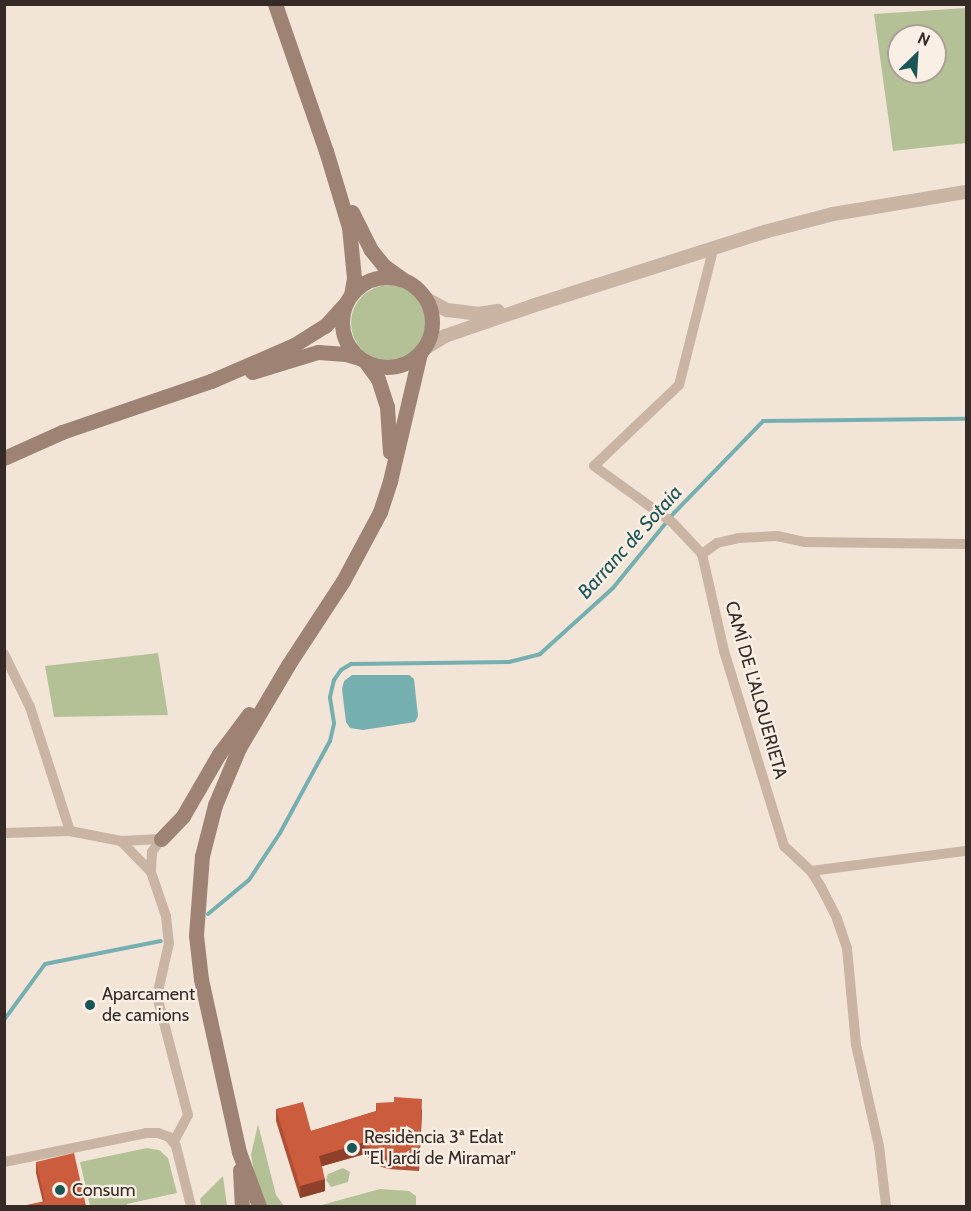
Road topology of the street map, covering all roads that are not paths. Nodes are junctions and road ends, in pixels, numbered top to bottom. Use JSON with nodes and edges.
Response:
{"nodes":[{"id":1,"x":275,"y":4,"type":"edge"},
{"id":2,"x":326,"y":151,"type":"junction"},
{"id":3,"x":966,"y":192,"type":"edge"},
{"id":4,"x":713,"y":250,"type":"junction"},
{"id":5,"x":406,"y":282,"type":"junction"},
{"id":6,"x":425,"y":298,"type":"junction"},
{"id":7,"x":349,"y":299,"type":"junction"},
{"id":8,"x":532,"y":306,"type":"junction"},
{"id":9,"x":421,"y":352,"type":"junction"},
{"id":10,"x":362,"y":360,"type":"junction"},
{"id":11,"x":212,"y":381,"type":"junction"},
{"id":12,"x":4,"y":458,"type":"edge"},
{"id":13,"x":390,"y":482,"type":"junction"},
{"id":14,"x":966,"y":544,"type":"edge"},
{"id":15,"x":702,"y":554,"type":"junction"},
{"id":16,"x":4,"y":654,"type":"edge"},
{"id":17,"x":269,"y":696,"type":"junction"},
{"id":18,"x":70,"y":831,"type":"junction"},
{"id":19,"x":4,"y":832,"type":"edge"},
{"id":20,"x":161,"y":839,"type":"junction"},
{"id":21,"x":121,"y":841,"type":"junction"},
{"id":22,"x":966,"y":851,"type":"edge"},
{"id":23,"x":810,"y":871,"type":"junction"},
{"id":24,"x":151,"y":872,"type":"junction"},
{"id":25,"x":147,"y":989,"type":"dead end"},
{"id":26,"x":157,"y":996,"type":"junction"},
{"id":27,"x":174,"y":1141,"type":"junction"},
{"id":28,"x":239,"y":1152,"type":"junction"},
{"id":29,"x":4,"y":1162,"type":"edge"},
{"id":30,"x":191,"y":1206,"type":"edge"},
{"id":31,"x":242,"y":1206,"type":"edge"},
{"id":32,"x":260,"y":1206,"type":"edge"},
{"id":33,"x":886,"y":1206,"type":"edge"}],
"edges":[{"from":1,"to":2,"type":"main road"},
{"from":2,"to":5,"type":"main road"},
{"from":2,"to":7,"type":"main road"},
{"from":3,"to":4,"type":"street"},
{"from":4,"to":8,"type":"street"},
{"from":4,"to":15,"type":"street"},
{"from":5,"to":6,"type":"main road"},
{"from":5,"to":7,"type":"main road"},
{"from":6,"to":8,"type":"street"},
{"from":6,"to":9,"type":"main road"},
{"from":7,"to":10,"type":"main road"},
{"from":7,"to":11,"type":"main road"},
{"from":8,"to":9,"type":"street"},
{"from":9,"to":10,"type":"main road"},
{"from":9,"to":13,"type":"main road"},
{"from":10,"to":11,"type":"main road"},
{"from":10,"to":13,"type":"main road"},
{"from":11,"to":12,"type":"main road"},
{"from":13,"to":17,"type":"main road"},
{"from":14,"to":15,"type":"street"},
{"from":15,"to":23,"type":"street","name":"CAMÍ DE L'ALQUERIETA"},
{"from":16,"to":18,"type":"street"},
{"from":17,"to":20,"type":"main road"},
{"from":17,"to":28,"type":"main road"},
{"from":18,"to":19,"type":"street"},
{"from":18,"to":21,"type":"street"},
{"from":20,"to":21,"type":"street"},
{"from":20,"to":24,"type":"street"},
{"from":21,"to":24,"type":"street"},
{"from":22,"to":23,"type":"street"},
{"from":23,"to":33,"type":"street","name":"CAMÍ DE L'ALQUERIETA"},
{"from":24,"to":26,"type":"street"},
{"from":25,"to":26,"type":"street"},
{"from":26,"to":27,"type":"street"},
{"from":27,"to":29,"type":"street"},
{"from":27,"to":30,"type":"street"},
{"from":28,"to":31,"type":"main road"},
{"from":28,"to":32,"type":"main road"}]}
